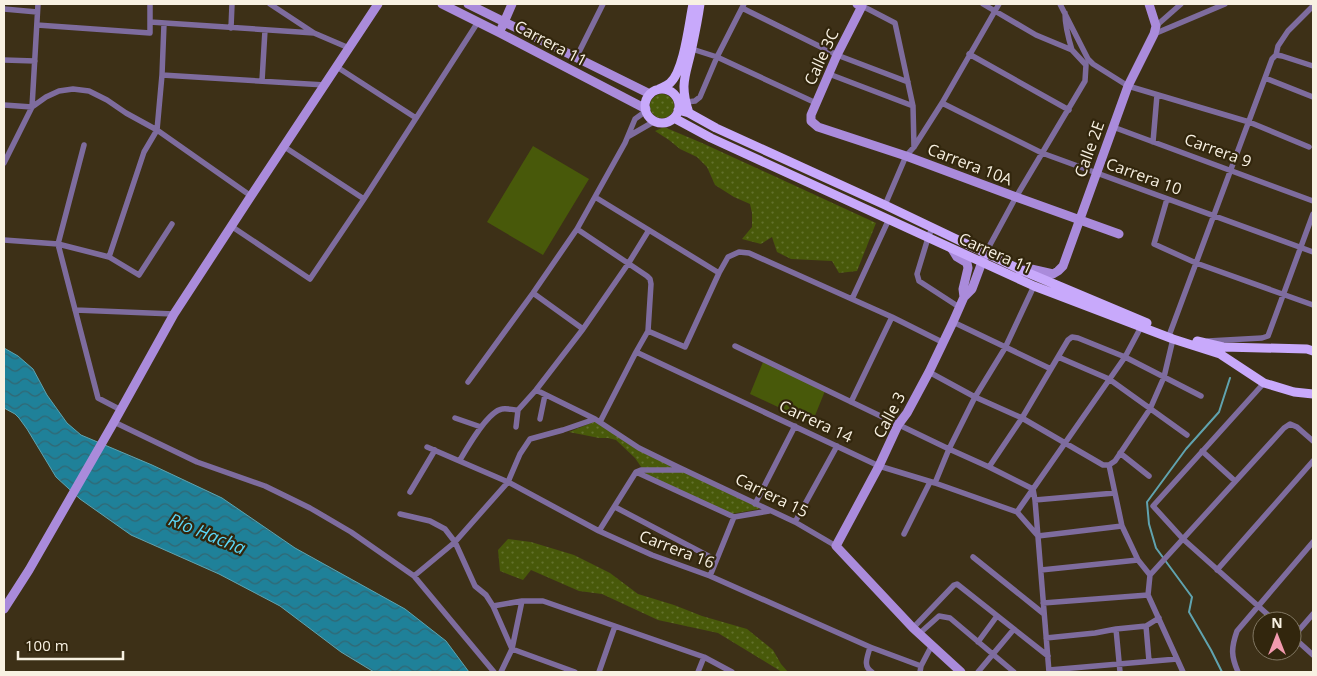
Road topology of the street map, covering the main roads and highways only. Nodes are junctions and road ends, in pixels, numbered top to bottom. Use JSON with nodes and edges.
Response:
{"nodes":[{"id":1,"x":442,"y":4,"type":"edge"},
{"id":2,"x":468,"y":4,"type":"edge"},
{"id":3,"x":512,"y":4,"type":"edge"},
{"id":4,"x":692,"y":4,"type":"edge"},
{"id":5,"x":700,"y":4,"type":"edge"},
{"id":6,"x":1149,"y":4,"type":"edge"},
{"id":7,"x":375,"y":5,"type":"edge"},
{"id":8,"x":863,"y":7,"type":"edge"},
{"id":9,"x":504,"y":22,"type":"junction"},
{"id":10,"x":500,"y":32,"type":"junction"},
{"id":11,"x":659,"y":89,"type":"junction"},
{"id":12,"x":650,"y":94,"type":"junction"},
{"id":13,"x":679,"y":108,"type":"junction"},
{"id":14,"x":646,"y":110,"type":"junction"},
{"id":15,"x":811,"y":121,"type":"joint"},
{"id":16,"x":1079,"y":220,"type":"junction"},
{"id":17,"x":1119,"y":234,"type":"dead end"},
{"id":18,"x":952,"y":249,"type":"junction"},
{"id":19,"x":986,"y":254,"type":"junction"},
{"id":20,"x":981,"y":263,"type":"junction"},
{"id":21,"x":1019,"y":274,"type":"junction"},
{"id":22,"x":964,"y":297,"type":"junction"},
{"id":23,"x":1172,"y":336,"type":"junction"},
{"id":24,"x":1222,"y":351,"type":"junction"},
{"id":25,"x":1313,"y":351,"type":"edge"},
{"id":26,"x":1313,"y":394,"type":"edge"},
{"id":27,"x":836,"y":546,"type":"joint"},
{"id":28,"x":4,"y":609,"type":"edge"},
{"id":29,"x":961,"y":672,"type":"edge"}],
"edges":[{"from":1,"to":10,"type":"main road","name":"Carrera 11"},
{"from":2,"to":9,"type":"main road","name":"Carrera 11"},
{"from":3,"to":9,"type":"main road"},
{"from":4,"to":11,"type":"main road"},
{"from":5,"to":13,"type":"main road"},
{"from":6,"to":16,"type":"main road","name":"Calle 2E"},
{"from":7,"to":28,"type":"main road"},
{"from":8,"to":15,"type":"main road","name":"Calle 3C"},
{"from":9,"to":10,"type":"main road"},
{"from":9,"to":12,"type":"main road","name":"Carrera 11"},
{"from":10,"to":14,"type":"main road","name":"Carrera 11"},
{"from":11,"to":12,"type":"main road"},
{"from":11,"to":13,"type":"main road"},
{"from":12,"to":14,"type":"main road"},
{"from":13,"to":14,"type":"main road"},
{"from":13,"to":18,"type":"main road","name":"Carrera 11"},
{"from":13,"to":19,"type":"main road","name":"Carrera 11"},
{"from":15,"to":16,"type":"main road","name":"Carrera 10A"},
{"from":16,"to":17,"type":"main road","name":"Carrera 10A"},
{"from":16,"to":21,"type":"main road","name":"Calle 2E"},
{"from":18,"to":20,"type":"main road","name":"Carrera 11"},
{"from":18,"to":22,"type":"main road","name":"Calle 3"},
{"from":19,"to":20,"type":"main road","name":"Calle 3"},
{"from":19,"to":21,"type":"main road","name":"Carrera 11"},
{"from":20,"to":21,"type":"main road","name":"Carrera 11"},
{"from":20,"to":22,"type":"main road","name":"Calle 3"},
{"from":21,"to":23,"type":"main road","name":"Carrera 11"},
{"from":21,"to":23,"type":"main road","name":"Carrera 11"},
{"from":22,"to":27,"type":"main road","name":"Calle 3"},
{"from":23,"to":24,"type":"main road","name":"Carrera 11"},
{"from":23,"to":24,"type":"main road","name":"Carrera 11"},
{"from":24,"to":25,"type":"main road","name":"Carrera 11"},
{"from":24,"to":26,"type":"main road","name":"Carrera 11"},
{"from":27,"to":29,"type":"main road","name":"Carrera 15"}]}
